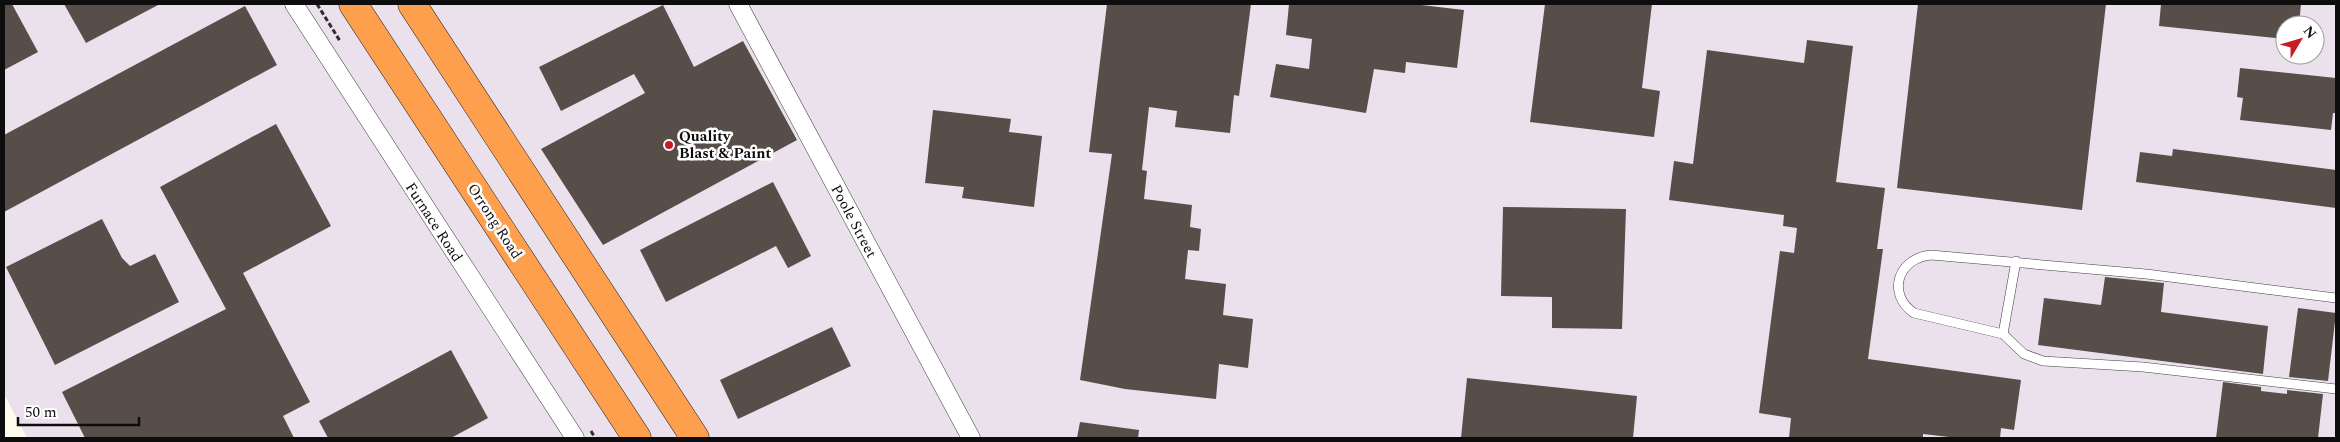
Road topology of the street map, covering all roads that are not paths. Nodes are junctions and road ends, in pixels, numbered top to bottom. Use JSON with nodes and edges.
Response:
{"nodes":[{"id":1,"x":294,"y":4,"type":"edge"},
{"id":2,"x":353,"y":4,"type":"edge"},
{"id":3,"x":412,"y":4,"type":"edge"},
{"id":4,"x":738,"y":4,"type":"edge"},
{"id":5,"x":2016,"y":261,"type":"junction"},
{"id":6,"x":2336,"y":298,"type":"edge"},
{"id":7,"x":2003,"y":334,"type":"junction"},
{"id":8,"x":2336,"y":389,"type":"edge"},
{"id":9,"x":576,"y":438,"type":"edge"},
{"id":10,"x":637,"y":438,"type":"edge"},
{"id":11,"x":694,"y":438,"type":"edge"},
{"id":12,"x":971,"y":438,"type":"edge"}],
"edges":[{"from":1,"to":9,"type":"street","name":"Furnace Road"},
{"from":2,"to":10,"type":"highway","name":"Orrong Road"},
{"from":3,"to":11,"type":"highway"},
{"from":4,"to":12,"type":"street","name":"Poole Street"},
{"from":5,"to":6,"type":"lane"},
{"from":5,"to":7,"type":"lane"},
{"from":5,"to":7,"type":"lane"},
{"from":7,"to":8,"type":"lane"}]}
